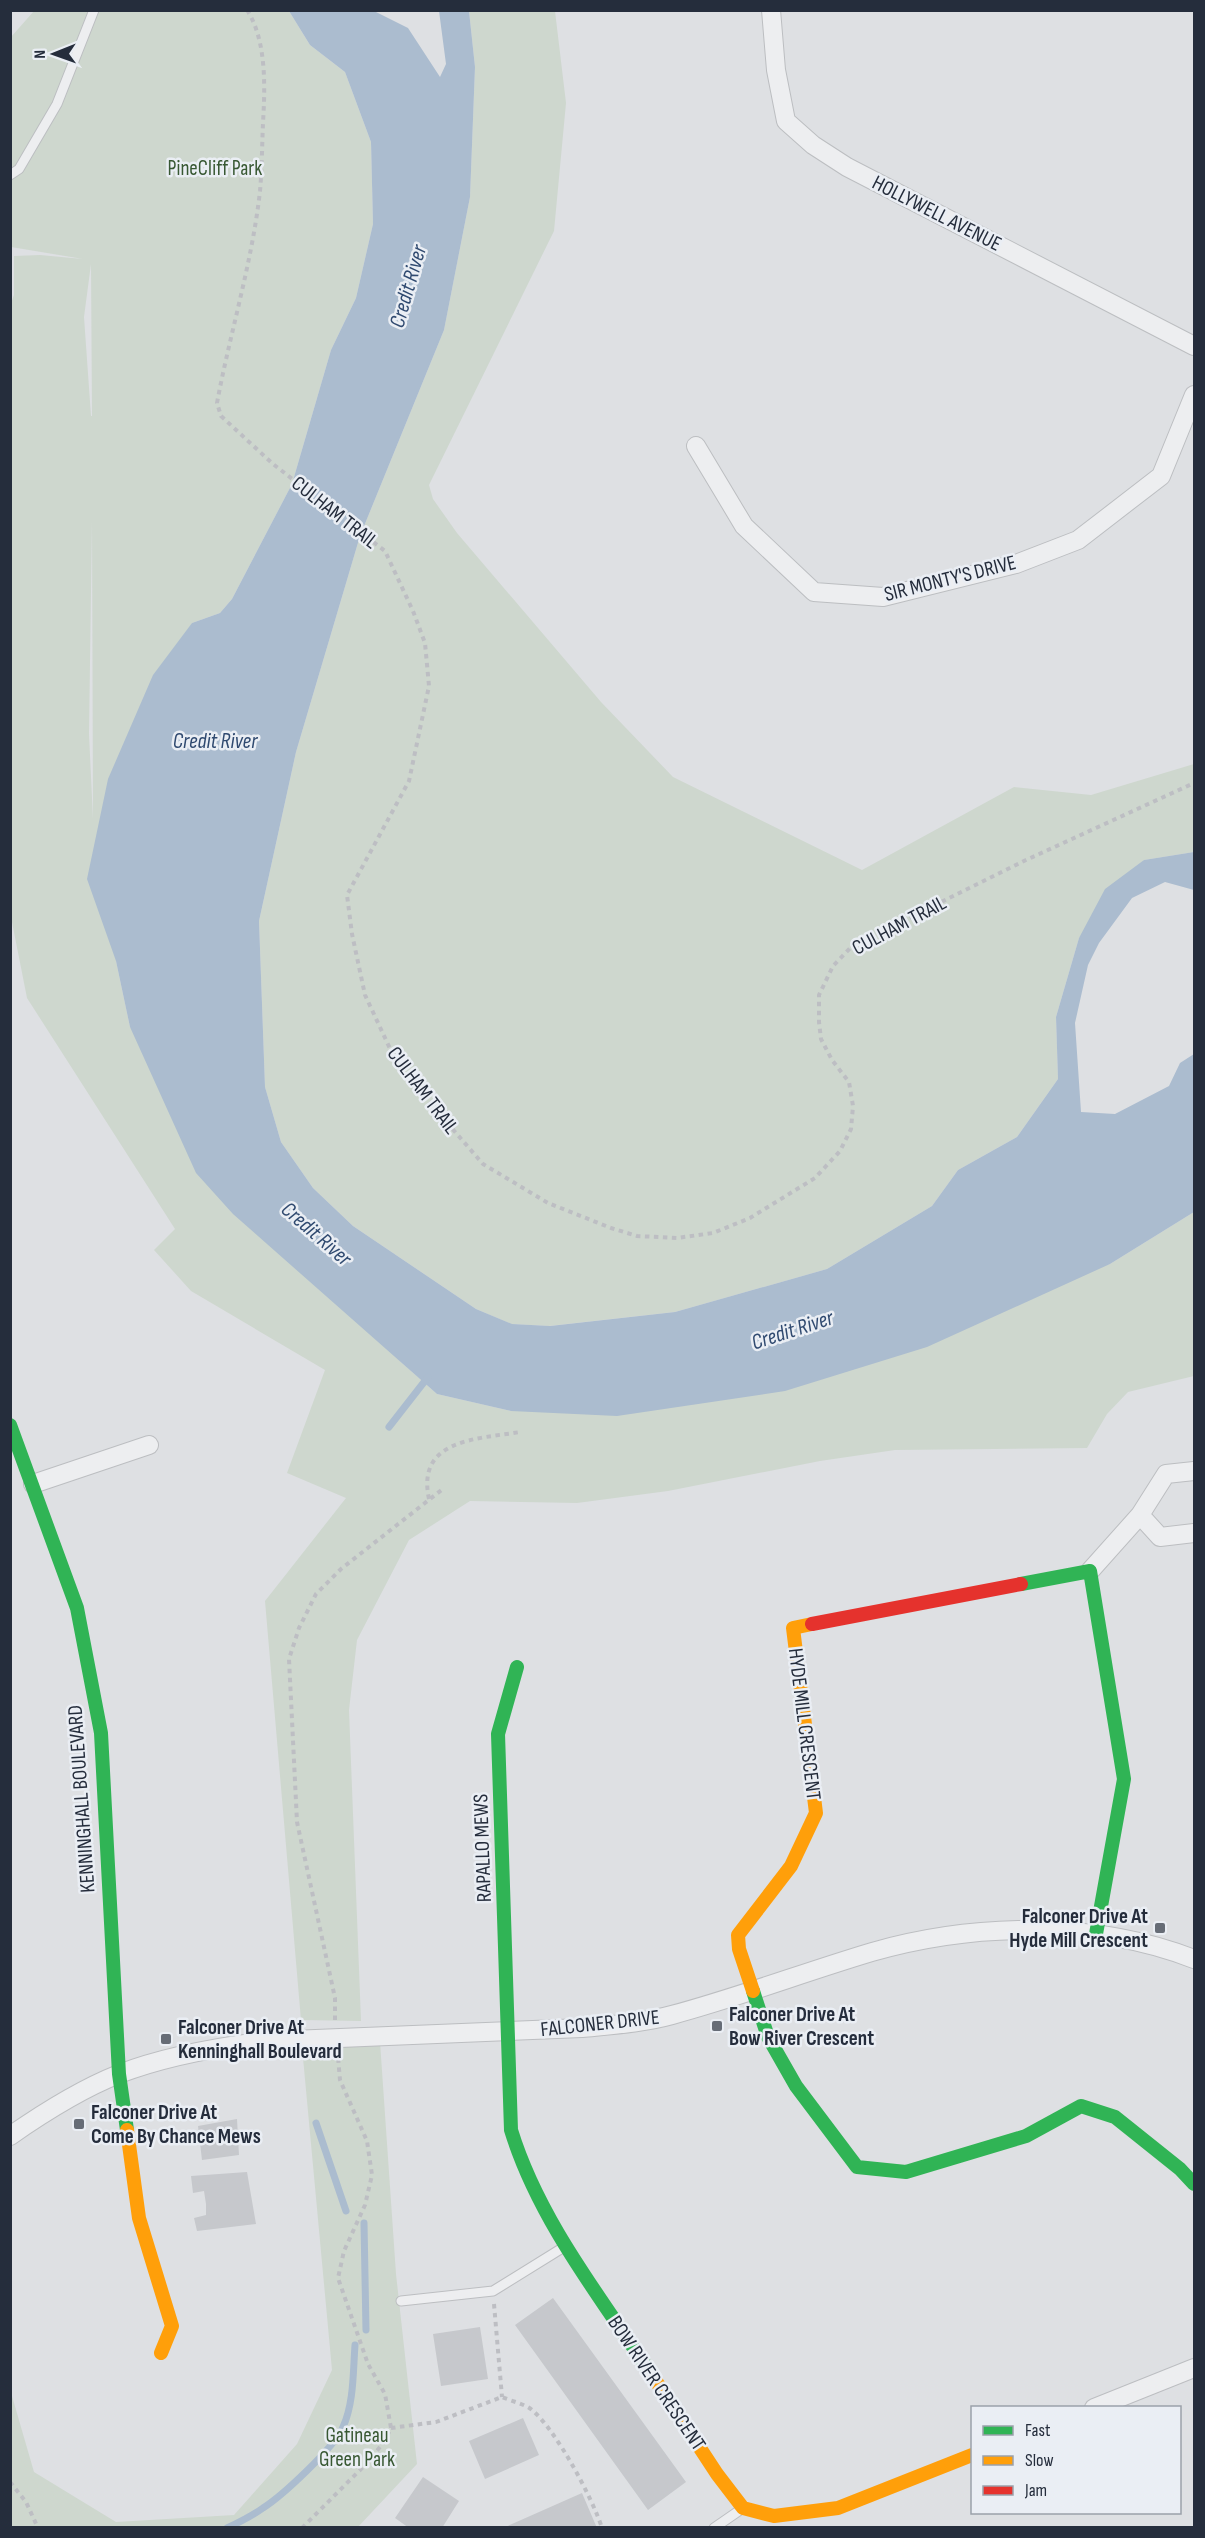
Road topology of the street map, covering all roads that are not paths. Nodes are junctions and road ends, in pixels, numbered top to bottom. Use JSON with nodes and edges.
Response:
{"nodes":[{"id":1,"x":94,"y":10,"type":"edge"},
{"id":2,"x":771,"y":10,"type":"edge"},
{"id":3,"x":10,"y":175,"type":"edge"},
{"id":4,"x":1194,"y":346,"type":"edge"},
{"id":5,"x":1194,"y":394,"type":"edge"},
{"id":6,"x":696,"y":446,"type":"dead end"},
{"id":7,"x":10,"y":1425,"type":"edge"},
{"id":8,"x":149,"y":1445,"type":"dead end"},
{"id":9,"x":1194,"y":1470,"type":"edge"},
{"id":10,"x":33,"y":1484,"type":"junction"},
{"id":11,"x":1140,"y":1515,"type":"junction"},
{"id":12,"x":1194,"y":1533,"type":"edge"},
{"id":13,"x":1090,"y":1571,"type":"junction"},
{"id":14,"x":518,"y":1667,"type":"dead end"},
{"id":15,"x":1096,"y":1934,"type":"junction"},
{"id":16,"x":1194,"y":1959,"type":"edge"},
{"id":17,"x":752,"y":1989,"type":"junction"},
{"id":18,"x":510,"y":2031,"type":"junction"},
{"id":19,"x":119,"y":2074,"type":"junction"},
{"id":20,"x":10,"y":2136,"type":"edge"},
{"id":21,"x":1194,"y":2184,"type":"edge"},
{"id":22,"x":566,"y":2246,"type":"junction"},
{"id":23,"x":401,"y":2301,"type":"dead end"},
{"id":24,"x":161,"y":2352,"type":"dead end"},
{"id":25,"x":1194,"y":2368,"type":"edge"},
{"id":26,"x":1099,"y":2406,"type":"edge"},
{"id":27,"x":971,"y":2455,"type":"edge"},
{"id":28,"x":743,"y":2508,"type":"junction"},
{"id":29,"x":714,"y":2528,"type":"edge"}],
"edges":[{"from":1,"to":3,"type":"lane"},
{"from":2,"to":4,"type":"street","name":"HOLLYWELL AVENUE"},
{"from":5,"to":6,"type":"street","name":"SIR MONTY'S DRIVE"},
{"from":7,"to":10,"type":"street","name":"KENNINGHALL BOULEVARD"},
{"from":8,"to":10,"type":"street"},
{"from":9,"to":11,"type":"street"},
{"from":10,"to":19,"type":"street","name":"KENNINGHALL BOULEVARD"},
{"from":11,"to":12,"type":"street"},
{"from":11,"to":13,"type":"street"},
{"from":13,"to":15,"type":"street"},
{"from":13,"to":17,"type":"street","name":"HYDE MILL CRESCENT"},
{"from":14,"to":18,"type":"street","name":"RAPALLO MEWS"},
{"from":15,"to":16,"type":"street","name":"FALCONER DRIVE"},
{"from":15,"to":17,"type":"street","name":"FALCONER DRIVE"},
{"from":17,"to":18,"type":"street","name":"FALCONER DRIVE"},
{"from":17,"to":21,"type":"street"},
{"from":18,"to":19,"type":"street","name":"FALCONER DRIVE"},
{"from":18,"to":22,"type":"street","name":"BOW RIVER CRESCENT"},
{"from":19,"to":20,"type":"street","name":"FALCONER DRIVE"},
{"from":19,"to":24,"type":"street","name":"KENNINGHALL BOULEVARD"},
{"from":22,"to":23,"type":"lane"},
{"from":22,"to":28,"type":"street","name":"BOW RIVER CRESCENT"},
{"from":25,"to":26,"type":"street"},
{"from":27,"to":28,"type":"street"},
{"from":28,"to":29,"type":"lane"}]}
